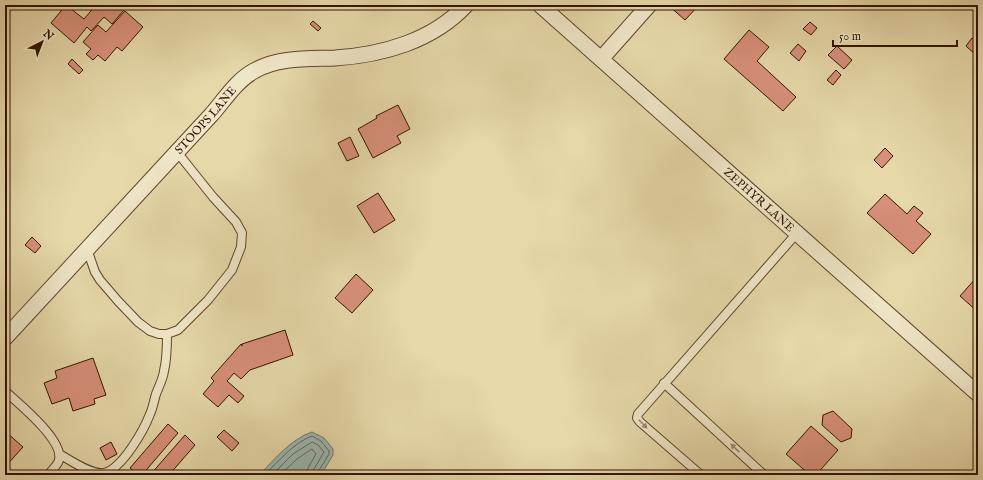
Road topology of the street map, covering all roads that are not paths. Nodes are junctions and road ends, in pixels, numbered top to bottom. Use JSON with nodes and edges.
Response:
{"nodes":[{"id":1,"x":466,"y":5,"type":"edge"},
{"id":2,"x":540,"y":5,"type":"edge"},
{"id":3,"x":649,"y":5,"type":"edge"},
{"id":4,"x":601,"y":59,"type":"junction"},
{"id":5,"x":177,"y":152,"type":"junction"},
{"id":6,"x":797,"y":233,"type":"junction"},
{"id":7,"x":87,"y":249,"type":"junction"},
{"id":8,"x":167,"y":334,"type":"junction"},
{"id":9,"x":5,"y":338,"type":"edge"},
{"id":10,"x":664,"y":383,"type":"junction"},
{"id":11,"x":5,"y":391,"type":"edge"},
{"id":12,"x":978,"y":394,"type":"edge"},
{"id":13,"x":59,"y":454,"type":"junction"},
{"id":14,"x":48,"y":475,"type":"edge"},
{"id":15,"x":701,"y":475,"type":"edge"},
{"id":16,"x":764,"y":475,"type":"edge"}],
"edges":[{"from":1,"to":5,"type":"street","name":"STOOPS LANE"},
{"from":2,"to":4,"type":"street","name":"ZEPHYR LANE"},
{"from":3,"to":4,"type":"street"},
{"from":4,"to":6,"type":"street","name":"ZEPHYR LANE"},
{"from":5,"to":7,"type":"street","name":"STOOPS LANE"},
{"from":5,"to":8,"type":"lane"},
{"from":6,"to":10,"type":"lane"},
{"from":6,"to":12,"type":"street","name":"ZEPHYR LANE"},
{"from":7,"to":8,"type":"lane"},
{"from":7,"to":9,"type":"street","name":"STOOPS LANE"},
{"from":8,"to":13,"type":"lane"},
{"from":10,"to":15,"type":"lane","one_way":true},
{"from":16,"to":10,"type":"lane","one_way":true},
{"from":11,"to":13,"type":"lane"},
{"from":13,"to":14,"type":"lane"}]}
